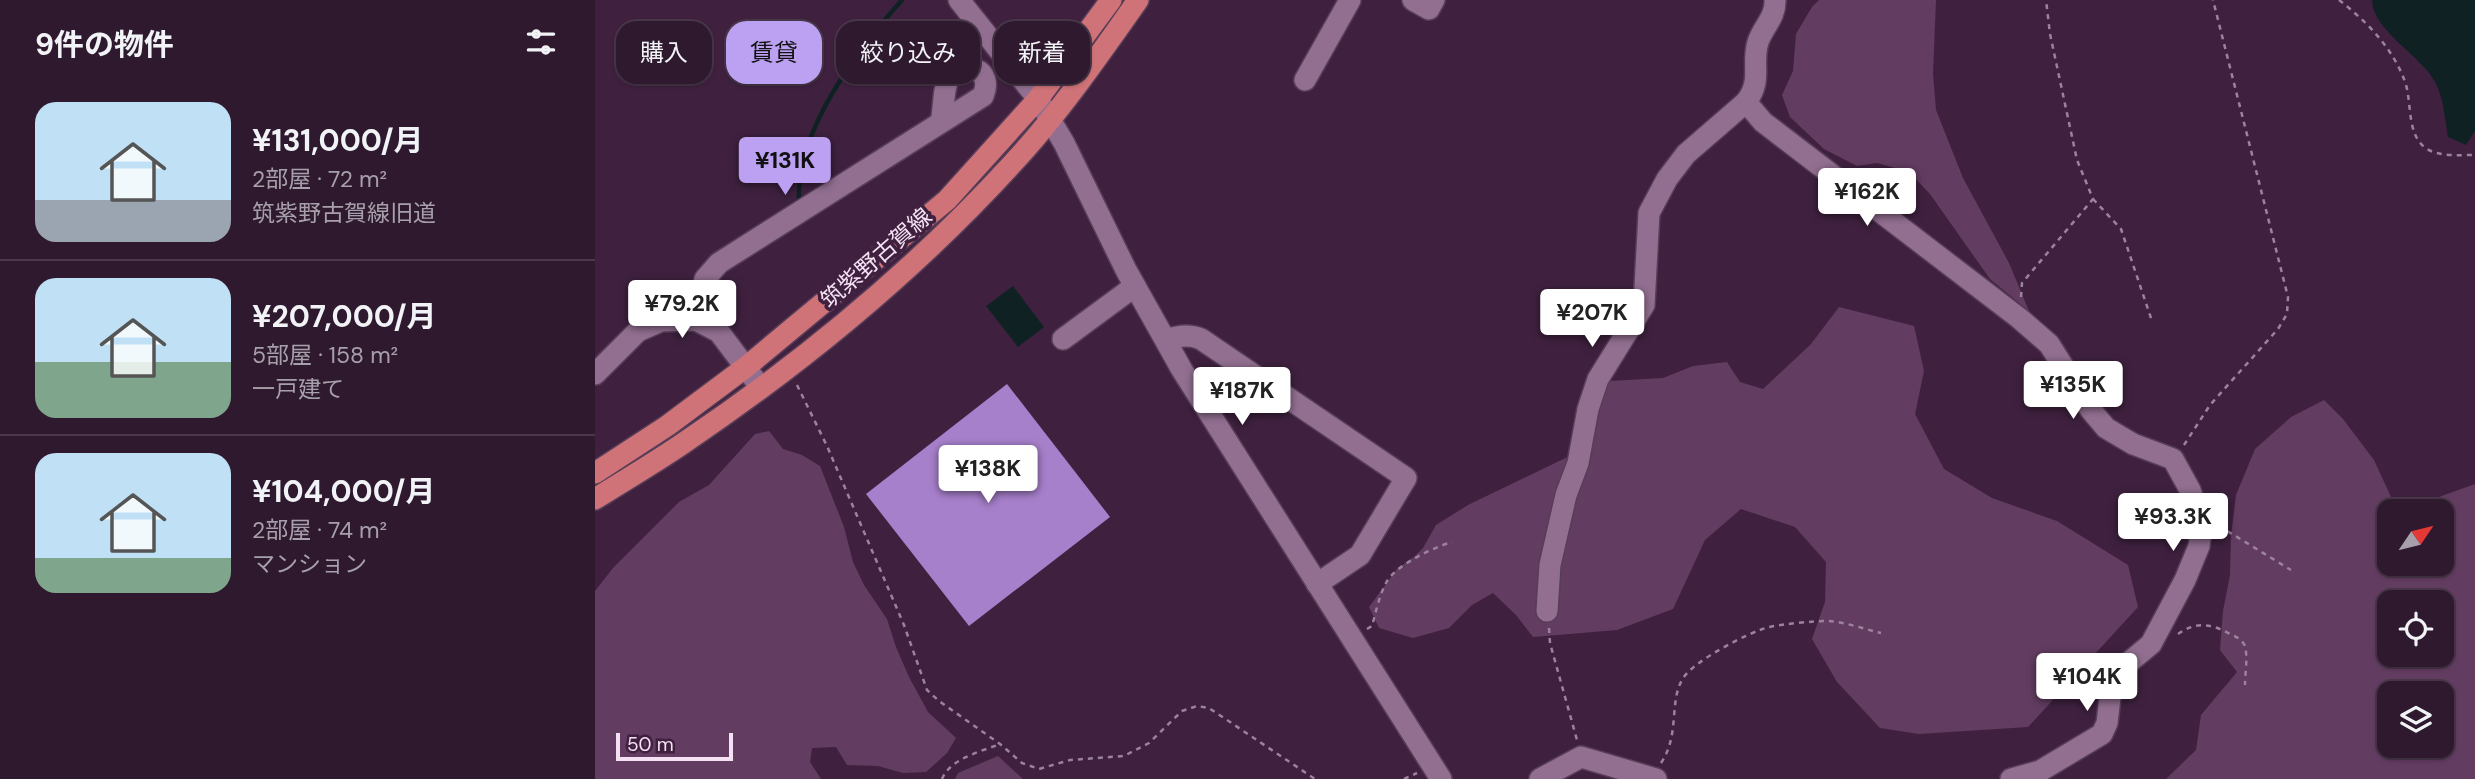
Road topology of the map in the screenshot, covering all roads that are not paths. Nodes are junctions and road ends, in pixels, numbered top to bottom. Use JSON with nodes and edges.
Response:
{"nodes":[{"id":1,"x":960,"y":0,"type":"edge"},
{"id":2,"x":1111,"y":0,"type":"edge"},
{"id":3,"x":1138,"y":0,"type":"edge"},
{"id":4,"x":1350,"y":0,"type":"edge"},
{"id":5,"x":1413,"y":0,"type":"edge"},
{"id":6,"x":1434,"y":0,"type":"edge"},
{"id":7,"x":1775,"y":0,"type":"edge"},
{"id":8,"x":1305,"y":80,"type":"dead end"},
{"id":9,"x":1038,"y":99,"type":"junction"},
{"id":10,"x":1746,"y":102,"type":"junction"},
{"id":11,"x":1049,"y":118,"type":"junction"},
{"id":12,"x":941,"y":122,"type":"dead end"},
{"id":13,"x":1135,"y":286,"type":"junction"},
{"id":14,"x":696,"y":320,"type":"junction"},
{"id":15,"x":1063,"y":339,"type":"dead end"},
{"id":16,"x":1165,"y":341,"type":"junction"},
{"id":17,"x":745,"y":367,"type":"junction"},
{"id":18,"x":595,"y":374,"type":"edge"},
{"id":19,"x":761,"y":388,"type":"junction"},
{"id":20,"x":595,"y":473,"type":"edge"},
{"id":21,"x":595,"y":499,"type":"edge"},
{"id":22,"x":1317,"y":584,"type":"junction"},
{"id":23,"x":1547,"y":611,"type":"road end"},
{"id":24,"x":1654,"y":778,"type":"edge"},
{"id":25,"x":1441,"y":779,"type":"edge"},
{"id":26,"x":1540,"y":779,"type":"edge"},
{"id":27,"x":2011,"y":779,"type":"edge"}],
"edges":[{"from":1,"to":9,"type":"street"},
{"from":2,"to":9,"type":"main road","name":"筑紫野古賀線"},
{"from":3,"to":11,"type":"main road","name":"筑紫野古賀線"},
{"from":4,"to":8,"type":"street"},
{"from":5,"to":6,"type":"street"},
{"from":7,"to":10,"type":"street"},
{"from":9,"to":11,"type":"street"},
{"from":9,"to":17,"type":"main road","name":"筑紫野古賀線"},
{"from":10,"to":23,"type":"street"},
{"from":10,"to":27,"type":"street"},
{"from":11,"to":13,"type":"street"},
{"from":11,"to":19,"type":"main road","name":"筑紫野古賀線"},
{"from":12,"to":14,"type":"street"},
{"from":13,"to":15,"type":"street"},
{"from":13,"to":16,"type":"street"},
{"from":14,"to":17,"type":"street"},
{"from":14,"to":18,"type":"street"},
{"from":16,"to":22,"type":"street"},
{"from":16,"to":22,"type":"street"},
{"from":17,"to":19,"type":"street"},
{"from":17,"to":20,"type":"main road","name":"筑紫野古賀線"},
{"from":19,"to":21,"type":"main road","name":"筑紫野古賀線"},
{"from":22,"to":25,"type":"street"},
{"from":24,"to":26,"type":"street"}]}
